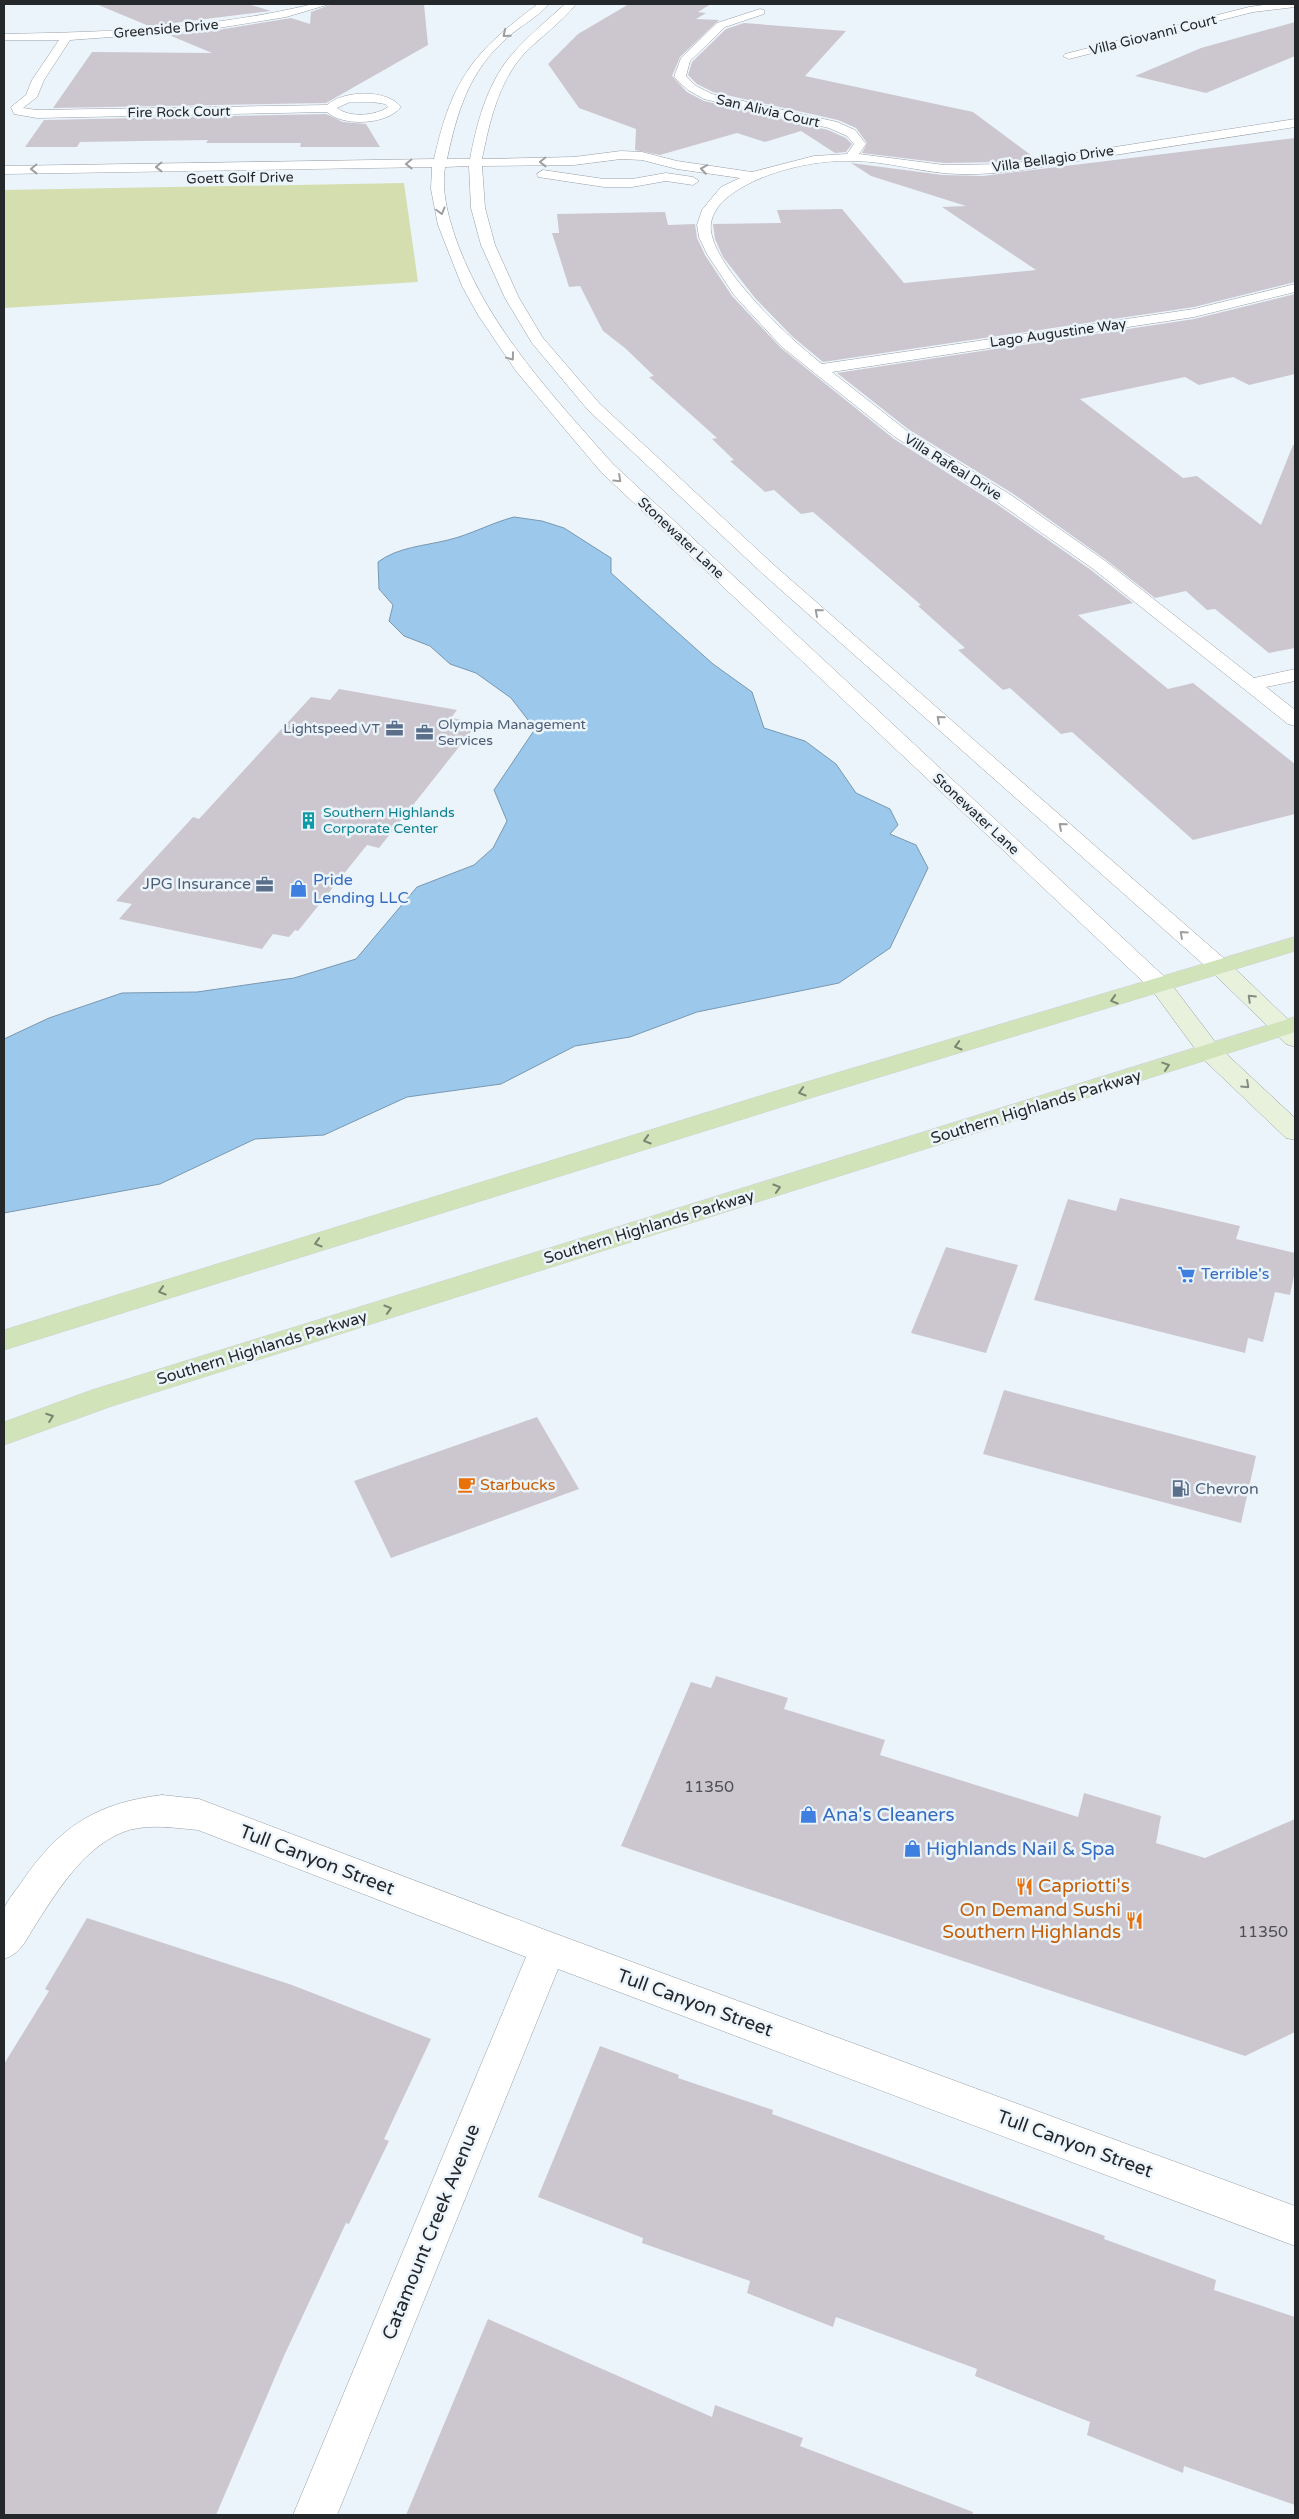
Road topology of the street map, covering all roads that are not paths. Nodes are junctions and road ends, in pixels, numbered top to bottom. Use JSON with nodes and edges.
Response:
{"nodes":[{"id":1,"x":325,"y":4,"type":"edge"},
{"id":2,"x":544,"y":4,"type":"edge"},
{"id":3,"x":571,"y":4,"type":"edge"},
{"id":4,"x":1295,"y":4,"type":"edge"},
{"id":5,"x":760,"y":12,"type":"dead end"},
{"id":6,"x":4,"y":37,"type":"edge"},
{"id":7,"x":66,"y":37,"type":"junction"},
{"id":8,"x":1069,"y":56,"type":"dead end"},
{"id":9,"x":330,"y":108,"type":"dead end"},
{"id":10,"x":1295,"y":123,"type":"edge"},
{"id":11,"x":851,"y":157,"type":"junction"},
{"id":12,"x":439,"y":169,"type":"junction"},
{"id":13,"x":476,"y":169,"type":"junction"},
{"id":14,"x":4,"y":170,"type":"edge"},
{"id":15,"x":752,"y":176,"type":"junction"},
{"id":16,"x":4,"y":182,"type":"edge"},
{"id":17,"x":726,"y":190,"type":"junction"},
{"id":18,"x":1295,"y":288,"type":"edge"},
{"id":19,"x":819,"y":370,"type":"junction"},
{"id":20,"x":1295,"y":675,"type":"edge"},
{"id":21,"x":1249,"y":685,"type":"junction"},
{"id":22,"x":1295,"y":720,"type":"edge"},
{"id":23,"x":1295,"y":944,"type":"edge"},
{"id":24,"x":1220,"y":967,"type":"junction"},
{"id":25,"x":1161,"y":986,"type":"junction"},
{"id":26,"x":1291,"y":1030,"type":"edge"},
{"id":27,"x":1210,"y":1052,"type":"junction"},
{"id":28,"x":1295,"y":1132,"type":"edge"},
{"id":29,"x":4,"y":1340,"type":"edge"},
{"id":30,"x":4,"y":1434,"type":"edge"},
{"id":31,"x":4,"y":1942,"type":"edge"},
{"id":32,"x":548,"y":1948,"type":"junction"},
{"id":33,"x":1295,"y":2226,"type":"edge"},
{"id":34,"x":315,"y":2515,"type":"edge"}],
"edges":[{"from":1,"to":7,"type":"street","name":"Greenside Drive"},
{"from":2,"to":12,"type":"street","name":"Stonewater Lane","one_way":true},
{"from":3,"to":13,"type":"street"},
{"from":4,"to":8,"type":"street","name":"Villa Giovanni Court"},
{"from":5,"to":11,"type":"street","name":"San Alivia Court"},
{"from":6,"to":7,"type":"street","name":"Greenside Drive"},
{"from":7,"to":9,"type":"street","name":"Fire Rock Court"},
{"from":10,"to":11,"type":"street","name":"Villa Bellagio Drive"},
{"from":11,"to":15,"type":"street","name":"Villa Bellagio Drive"},
{"from":12,"to":13,"type":"street","name":"Goett Golf Drive"},
{"from":12,"to":14,"type":"street","name":"Goett Golf Drive","one_way":true},
{"from":12,"to":16,"type":"street","name":"Goett Golf Drive"},
{"from":12,"to":25,"type":"street","name":"Stonewater Lane","one_way":true},
{"from":15,"to":13,"type":"street","one_way":true},
{"from":13,"to":17,"type":"street"},
{"from":24,"to":13,"type":"street","one_way":true},
{"from":15,"to":17,"type":"street","name":"Villa Rafeal Drive"},
{"from":17,"to":19,"type":"street","name":"Villa Rafeal Drive"},
{"from":18,"to":19,"type":"street","name":"Lago Augustine Way"},
{"from":19,"to":21,"type":"street","name":"Villa Rafeal Drive"},
{"from":20,"to":21,"type":"street"},
{"from":21,"to":22,"type":"street","name":"Villa Rafeal Drive"},
{"from":23,"to":24,"type":"main road"},
{"from":24,"to":25,"type":"main road"},
{"from":26,"to":24,"type":"main road","one_way":true},
{"from":25,"to":27,"type":"main road"},
{"from":25,"to":29,"type":"main road","one_way":true},
{"from":26,"to":27,"type":"main road","name":"Southern Highlands Parkway"},
{"from":27,"to":28,"type":"main road","one_way":true},
{"from":30,"to":27,"type":"main road","name":"Southern Highlands Parkway","one_way":true},
{"from":31,"to":32,"type":"street","name":"Tull Canyon Street"},
{"from":32,"to":33,"type":"street","name":"Tull Canyon Street"},
{"from":32,"to":34,"type":"street","name":"Catamount Creek Avenue"}]}
